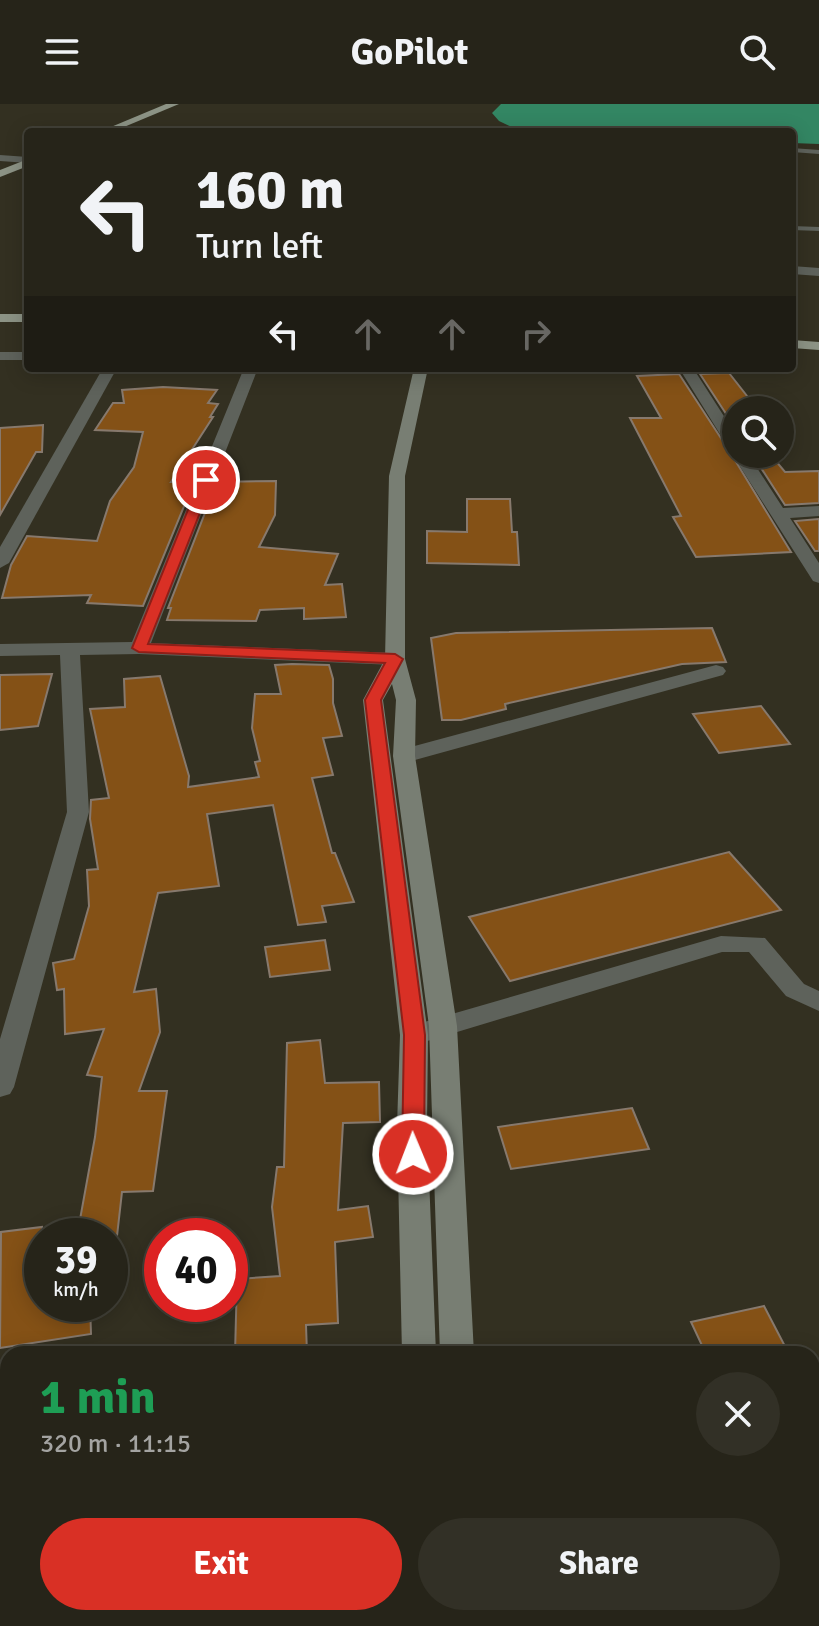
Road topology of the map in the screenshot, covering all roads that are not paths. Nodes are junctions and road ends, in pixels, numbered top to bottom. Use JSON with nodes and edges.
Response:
{"nodes":[{"id":1,"x":174,"y":104,"type":"edge"},
{"id":2,"x":190,"y":104,"type":"edge"},
{"id":3,"x":114,"y":128,"type":"edge"},
{"id":4,"x":131,"y":128,"type":"edge"},
{"id":5,"x":796,"y":150,"type":"edge"},
{"id":6,"x":819,"y":152,"type":"edge"},
{"id":7,"x":0,"y":158,"type":"edge"},
{"id":8,"x":24,"y":161,"type":"edge"},
{"id":9,"x":24,"y":163,"type":"edge"},
{"id":10,"x":24,"y":171,"type":"edge"},
{"id":11,"x":0,"y":174,"type":"edge"},
{"id":12,"x":0,"y":180,"type":"edge"},
{"id":13,"x":796,"y":228,"type":"edge"},
{"id":14,"x":819,"y":229,"type":"edge"},
{"id":15,"x":796,"y":270,"type":"edge"},
{"id":16,"x":819,"y":272,"type":"edge"},
{"id":17,"x":0,"y":318,"type":"edge"},
{"id":18,"x":24,"y":318,"type":"edge"},
{"id":19,"x":0,"y":327,"type":"edge"},
{"id":20,"x":24,"y":328,"type":"edge"},
{"id":21,"x":796,"y":344,"type":"edge"},
{"id":22,"x":819,"y":346,"type":"edge"},
{"id":23,"x":796,"y":351,"type":"edge"},
{"id":24,"x":819,"y":353,"type":"edge"},
{"id":25,"x":0,"y":356,"type":"edge"},
{"id":26,"x":24,"y":356,"type":"edge"},
{"id":27,"x":108,"y":372,"type":"edge"},
{"id":28,"x":249,"y":372,"type":"edge"},
{"id":29,"x":420,"y":372,"type":"edge"},
{"id":30,"x":689,"y":372,"type":"edge"},
{"id":31,"x":722,"y":425,"type":"edge"},
{"id":32,"x":748,"y":468,"type":"edge"},
{"id":33,"x":819,"y":511,"type":"edge"},
{"id":34,"x":776,"y":514,"type":"junction"},
{"id":35,"x":0,"y":563,"type":"edge"},
{"id":36,"x":819,"y":577,"type":"edge"},
{"id":37,"x":70,"y":648,"type":"junction"},
{"id":38,"x":139,"y":648,"type":"junction"},
{"id":39,"x":0,"y":650,"type":"edge"},
{"id":40,"x":395,"y":659,"type":"junction"},
{"id":41,"x":716,"y":671,"type":"dead end"},
{"id":42,"x":404,"y":756,"type":"junction"},
{"id":43,"x":819,"y":1002,"type":"edge"},
{"id":44,"x":443,"y":1026,"type":"junction"},
{"id":45,"x":414,"y":1035,"type":"junction"},
{"id":46,"x":0,"y":1087,"type":"edge"},
{"id":47,"x":419,"y":1346,"type":"edge"},
{"id":48,"x":457,"y":1346,"type":"edge"}],
"edges":[{"from":1,"to":3,"type":"main road"},
{"from":2,"to":4,"type":"main road"},
{"from":5,"to":6,"type":"lane"},
{"from":7,"to":8,"type":"street"},
{"from":9,"to":11,"type":"main road"},
{"from":10,"to":12,"type":"main road"},
{"from":13,"to":14,"type":"lane"},
{"from":15,"to":16,"type":"street"},
{"from":17,"to":18,"type":"main road"},
{"from":19,"to":20,"type":"main road"},
{"from":21,"to":22,"type":"main road"},
{"from":23,"to":24,"type":"main road"},
{"from":25,"to":26,"type":"street"},
{"from":27,"to":35,"type":"street"},
{"from":28,"to":38,"type":"street"},
{"from":29,"to":40,"type":"street"},
{"from":30,"to":31,"type":"street"},
{"from":32,"to":34,"type":"street"},
{"from":33,"to":34,"type":"street"},
{"from":34,"to":36,"type":"street"},
{"from":37,"to":38,"type":"street"},
{"from":37,"to":39,"type":"street"},
{"from":37,"to":46,"type":"street"},
{"from":38,"to":40,"type":"street"},
{"from":40,"to":42,"type":"street"},
{"from":40,"to":45,"type":"street"},
{"from":41,"to":42,"type":"street"},
{"from":42,"to":44,"type":"street"},
{"from":43,"to":44,"type":"street"},
{"from":44,"to":45,"type":"street"},
{"from":44,"to":48,"type":"street"},
{"from":45,"to":47,"type":"street"}]}
